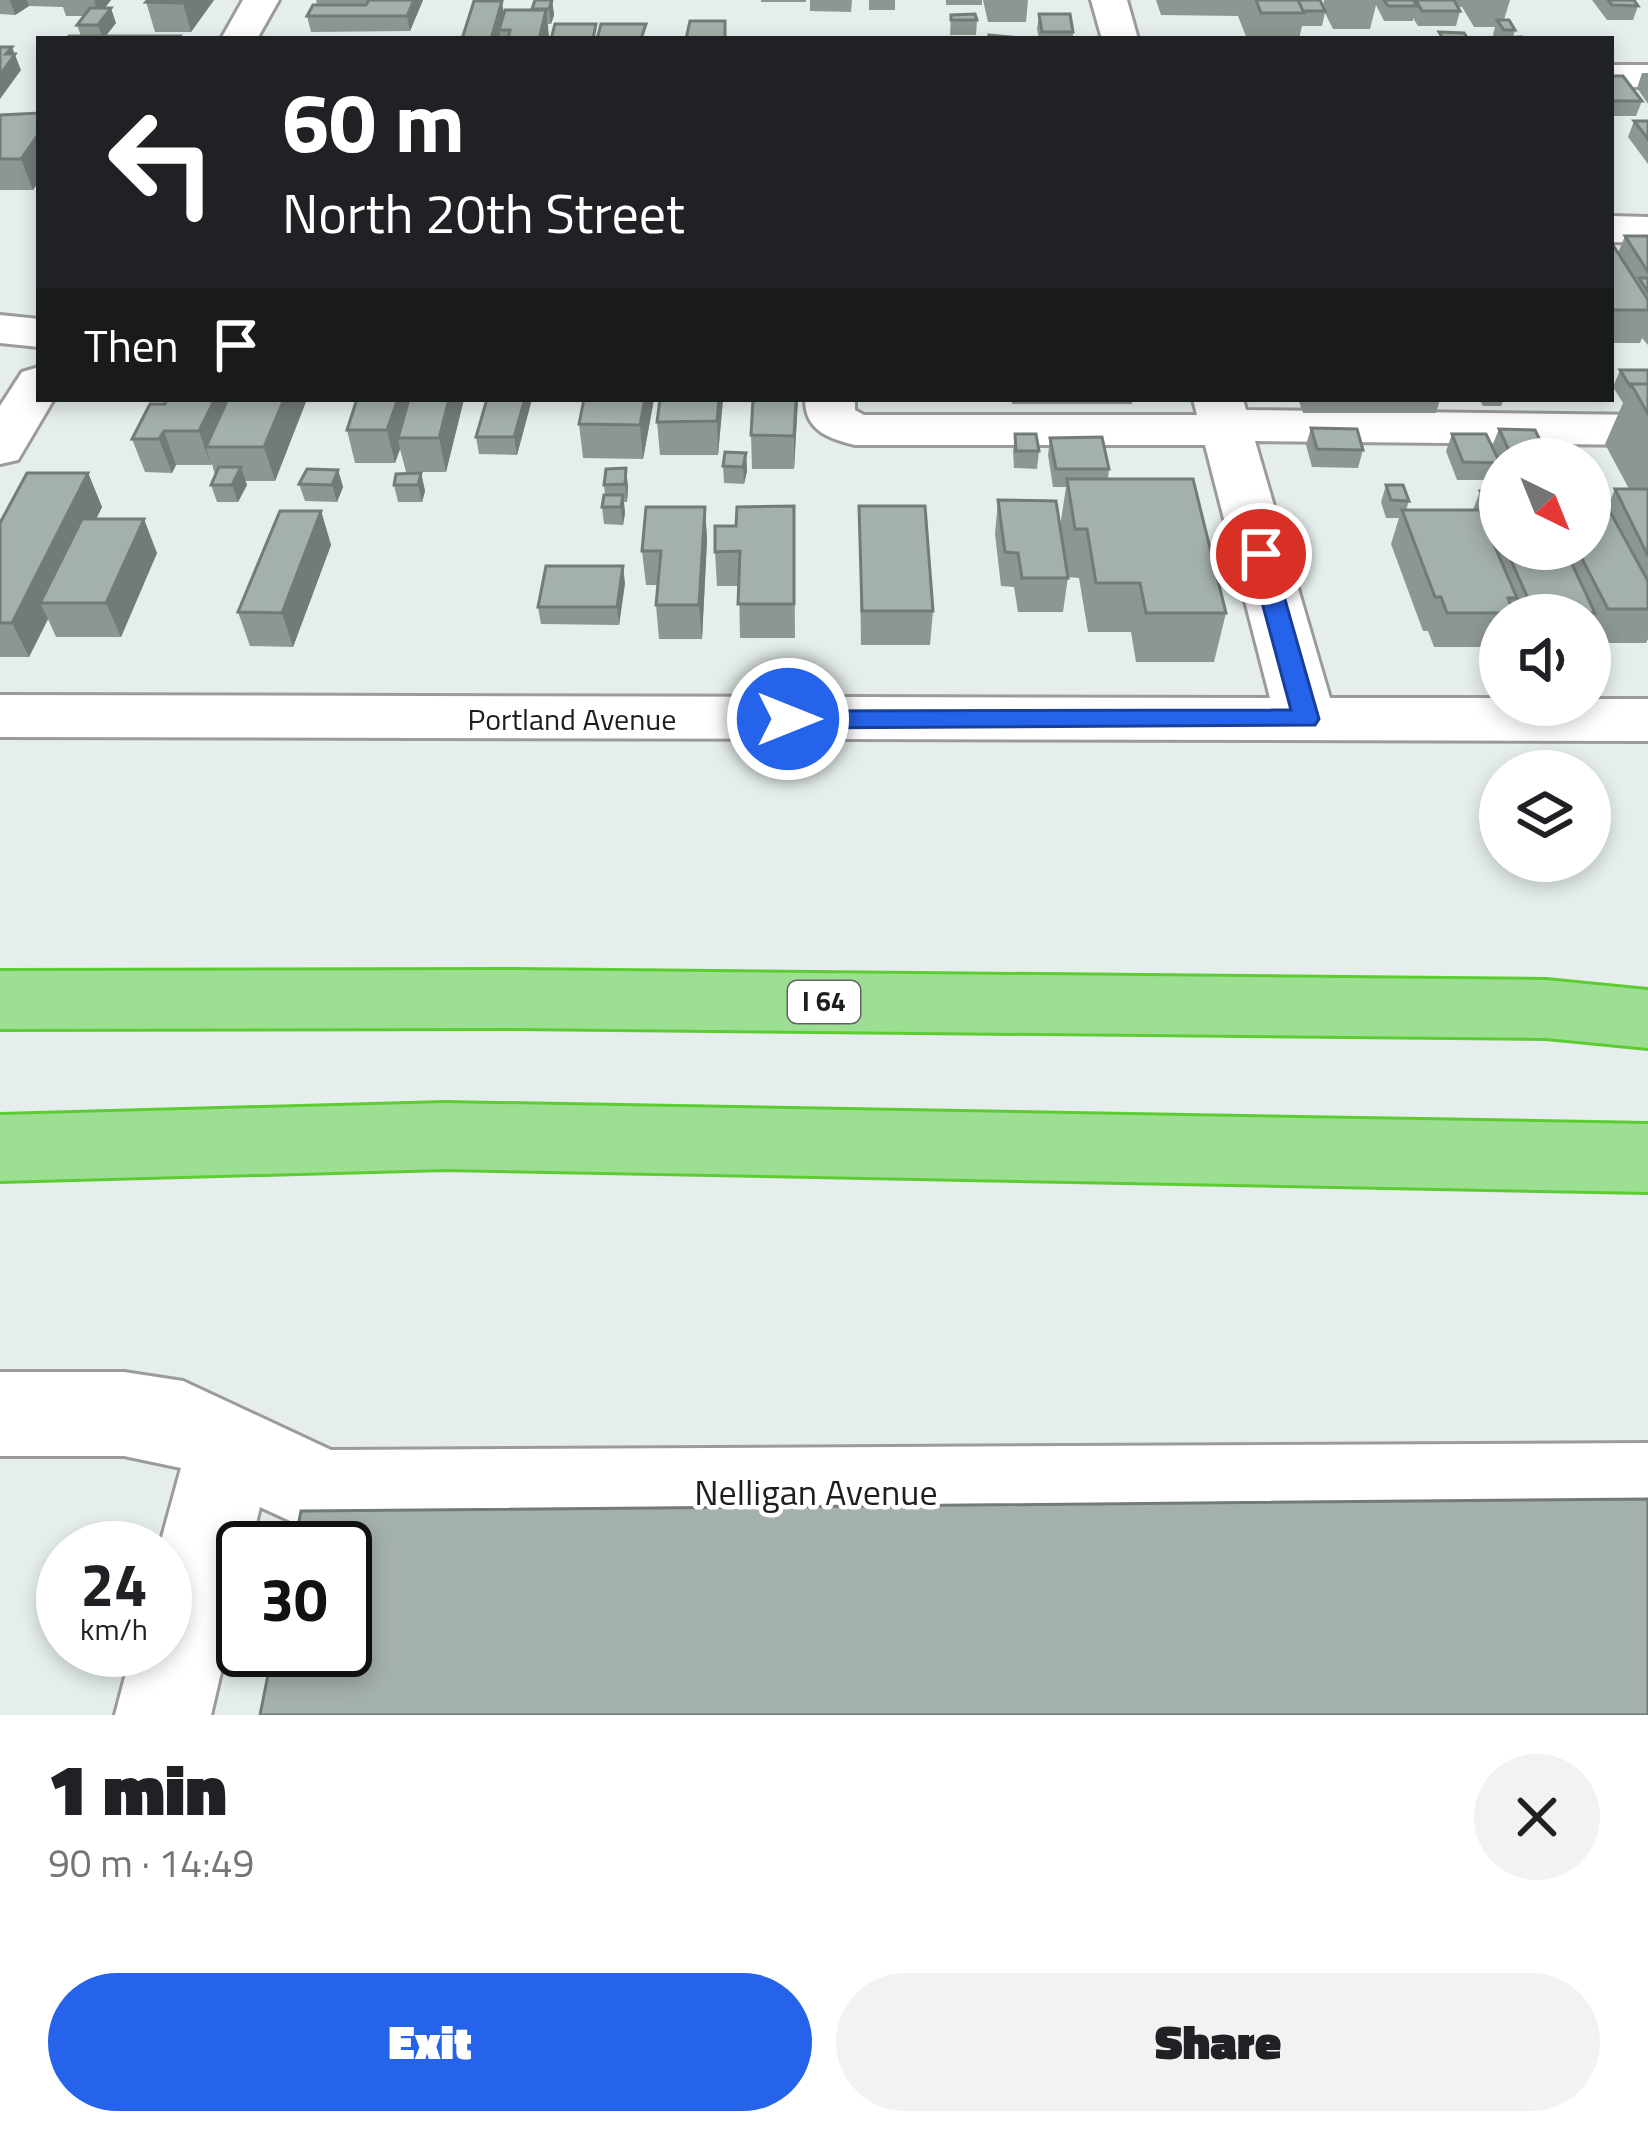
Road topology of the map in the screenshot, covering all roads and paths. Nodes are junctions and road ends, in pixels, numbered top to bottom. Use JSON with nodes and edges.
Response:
{"nodes":[{"id":1,"x":261,"y":0,"type":"edge"},
{"id":2,"x":1109,"y":0,"type":"edge"},
{"id":3,"x":241,"y":36,"type":"edge"},
{"id":4,"x":1119,"y":36,"type":"edge"},
{"id":5,"x":1614,"y":76,"type":"edge"},
{"id":6,"x":1648,"y":76,"type":"edge"},
{"id":7,"x":1614,"y":230,"type":"edge"},
{"id":8,"x":1648,"y":230,"type":"edge"},
{"id":9,"x":0,"y":329,"type":"edge"},
{"id":10,"x":36,"y":333,"type":"edge"},
{"id":11,"x":36,"y":387,"type":"edge"},
{"id":12,"x":830,"y":402,"type":"edge"},
{"id":13,"x":1224,"y":418,"type":"edge"},
{"id":14,"x":1648,"y":430,"type":"edge"},
{"id":15,"x":0,"y":449,"type":"edge"},
{"id":16,"x":0,"y":716,"type":"edge"},
{"id":17,"x":1306,"y":719,"type":"junction"},
{"id":18,"x":1648,"y":720,"type":"edge"},
{"id":19,"x":0,"y":1000,"type":"edge"},
{"id":20,"x":1648,"y":1005,"type":"edge"},
{"id":21,"x":1546,"y":1010,"type":"junction"},
{"id":22,"x":1648,"y":1019,"type":"edge"},
{"id":23,"x":0,"y":1148,"type":"edge"},
{"id":24,"x":1648,"y":1158,"type":"edge"},
{"id":25,"x":0,"y":1414,"type":"edge"},
{"id":26,"x":216,"y":1442,"type":"junction"},
{"id":27,"x":1648,"y":1487,"type":"edge"},
{"id":28,"x":163,"y":1715,"type":"edge"}],
"edges":[{"from":1,"to":3,"type":"street"},
{"from":2,"to":4,"type":"street"},
{"from":5,"to":6,"type":"street"},
{"from":7,"to":8,"type":"street"},
{"from":9,"to":10,"type":"street"},
{"from":11,"to":15,"type":"street"},
{"from":12,"to":13,"type":"street"},
{"from":13,"to":14,"type":"street"},
{"from":13,"to":17,"type":"street"},
{"from":16,"to":17,"type":"street","name":"Portland Avenue"},
{"from":17,"to":18,"type":"street","name":"Portland Avenue"},
{"from":19,"to":21,"type":"highway","number":"I 64"},
{"from":20,"to":21,"type":"highway"},
{"from":21,"to":22,"type":"highway","number":"I 64"},
{"from":23,"to":24,"type":"highway"},
{"from":25,"to":26,"type":"street","name":"Nelligan Avenue"},
{"from":26,"to":27,"type":"street","name":"Nelligan Avenue"},
{"from":26,"to":28,"type":"street"}]}
